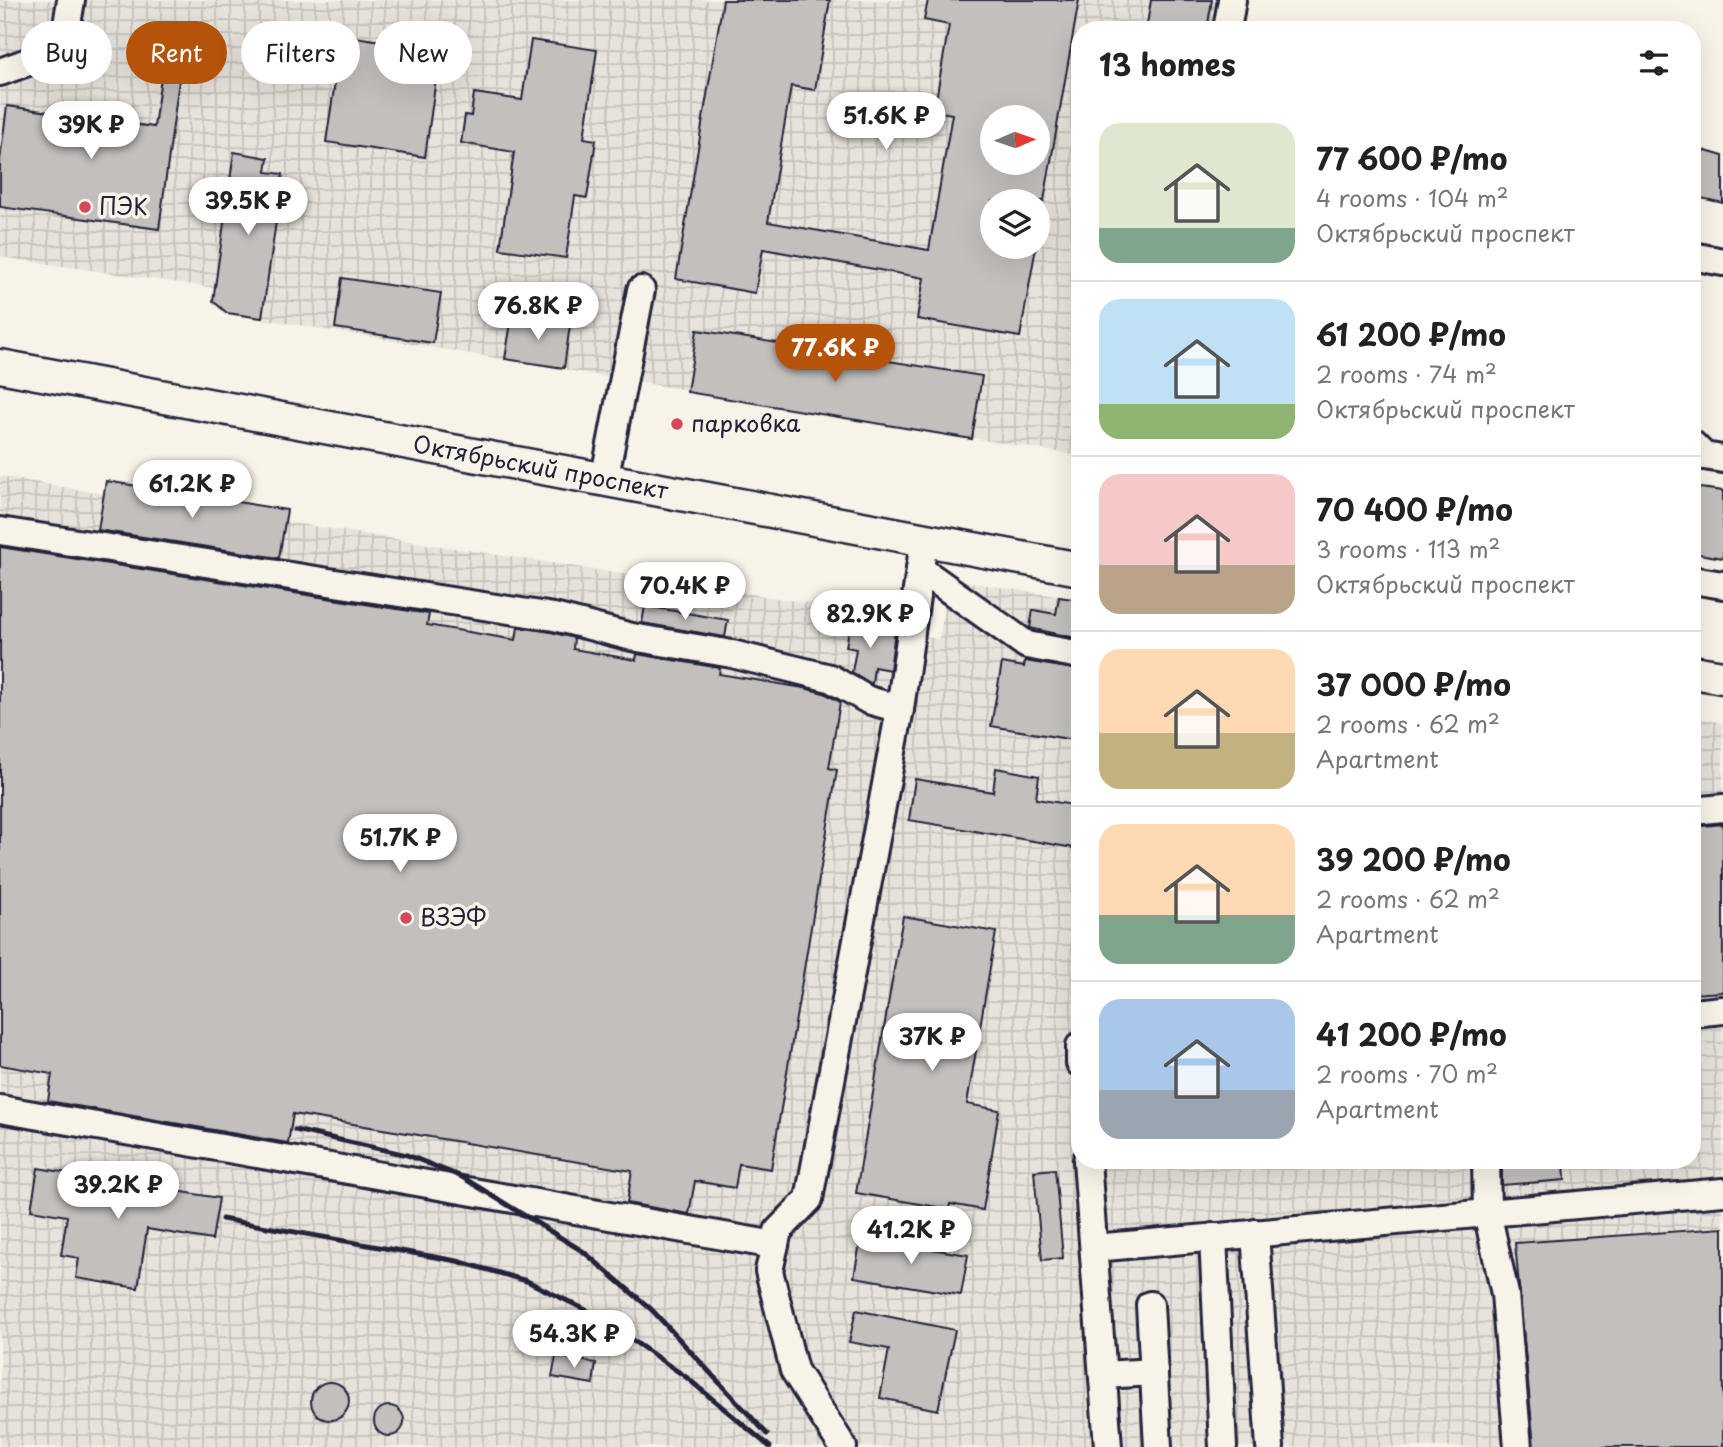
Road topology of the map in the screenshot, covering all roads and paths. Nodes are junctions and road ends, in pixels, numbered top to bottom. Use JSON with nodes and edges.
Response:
{"nodes":[{"id":1,"x":71,"y":0,"type":"edge"},
{"id":2,"x":1232,"y":0,"type":"edge"},
{"id":3,"x":1228,"y":21,"type":"edge"},
{"id":4,"x":0,"y":72,"type":"edge"},
{"id":5,"x":1701,"y":258,"type":"edge"},
{"id":6,"x":1723,"y":262,"type":"edge"},
{"id":7,"x":641,"y":290,"type":"dead end"},
{"id":8,"x":0,"y":366,"type":"edge"},
{"id":9,"x":1701,"y":454,"type":"edge"},
{"id":10,"x":1723,"y":460,"type":"edge"},
{"id":11,"x":604,"y":481,"type":"junction"},
{"id":12,"x":0,"y":531,"type":"edge"},
{"id":13,"x":922,"y":555,"type":"junction"},
{"id":14,"x":1071,"y":568,"type":"edge"},
{"id":15,"x":1701,"y":581,"type":"edge"},
{"id":16,"x":1723,"y":585,"type":"edge"},
{"id":17,"x":1071,"y":653,"type":"edge"},
{"id":18,"x":1701,"y":673,"type":"edge"},
{"id":19,"x":1723,"y":677,"type":"edge"},
{"id":20,"x":900,"y":709,"type":"junction"},
{"id":21,"x":1723,"y":808,"type":"edge"},
{"id":22,"x":1701,"y":810,"type":"edge"},
{"id":23,"x":1723,"y":1010,"type":"edge"},
{"id":24,"x":1701,"y":1012,"type":"edge"},
{"id":25,"x":0,"y":1109,"type":"edge"},
{"id":26,"x":1088,"y":1169,"type":"edge"},
{"id":27,"x":1486,"y":1169,"type":"edge"},
{"id":28,"x":1723,"y":1192,"type":"edge"},
{"id":29,"x":1488,"y":1212,"type":"junction"},
{"id":30,"x":1255,"y":1233,"type":"junction"},
{"id":31,"x":1213,"y":1237,"type":"junction"},
{"id":32,"x":775,"y":1245,"type":"junction"},
{"id":33,"x":1094,"y":1248,"type":"junction"},
{"id":34,"x":1150,"y":1305,"type":"dead end"},
{"id":35,"x":1154,"y":1372,"type":"junction"},
{"id":36,"x":1103,"y":1375,"type":"junction"},
{"id":37,"x":843,"y":1447,"type":"edge"},
{"id":38,"x":1108,"y":1447,"type":"edge"},
{"id":39,"x":1158,"y":1447,"type":"edge"},
{"id":40,"x":1223,"y":1447,"type":"edge"},
{"id":41,"x":1270,"y":1447,"type":"edge"},
{"id":42,"x":1518,"y":1447,"type":"edge"}],
"edges":[{"from":1,"to":4,"type":"street"},
{"from":2,"to":3,"type":"street"},
{"from":5,"to":6,"type":"street"},
{"from":7,"to":11,"type":"street"},
{"from":8,"to":11,"type":"main road","name":"Октябрьский проспект"},
{"from":9,"to":10,"type":"street"},
{"from":11,"to":13,"type":"main road","name":"Октябрьский проспект"},
{"from":12,"to":20,"type":"street"},
{"from":13,"to":14,"type":"main road","name":"Октябрьский проспект"},
{"from":13,"to":17,"type":"street"},
{"from":13,"to":20,"type":"street"},
{"from":15,"to":16,"type":"street"},
{"from":18,"to":19,"type":"main road"},
{"from":20,"to":32,"type":"street"},
{"from":21,"to":22,"type":"street"},
{"from":23,"to":24,"type":"street"},
{"from":25,"to":32,"type":"street"},
{"from":26,"to":33,"type":"street"},
{"from":27,"to":29,"type":"street"},
{"from":28,"to":29,"type":"street"},
{"from":29,"to":30,"type":"street"},
{"from":29,"to":42,"type":"street"},
{"from":30,"to":31,"type":"street"},
{"from":30,"to":41,"type":"street"},
{"from":31,"to":33,"type":"street"},
{"from":31,"to":40,"type":"street"},
{"from":32,"to":37,"type":"street"},
{"from":33,"to":36,"type":"street"},
{"from":34,"to":35,"type":"street"},
{"from":35,"to":36,"type":"street"},
{"from":35,"to":39,"type":"street"},
{"from":36,"to":38,"type":"street"}]}
